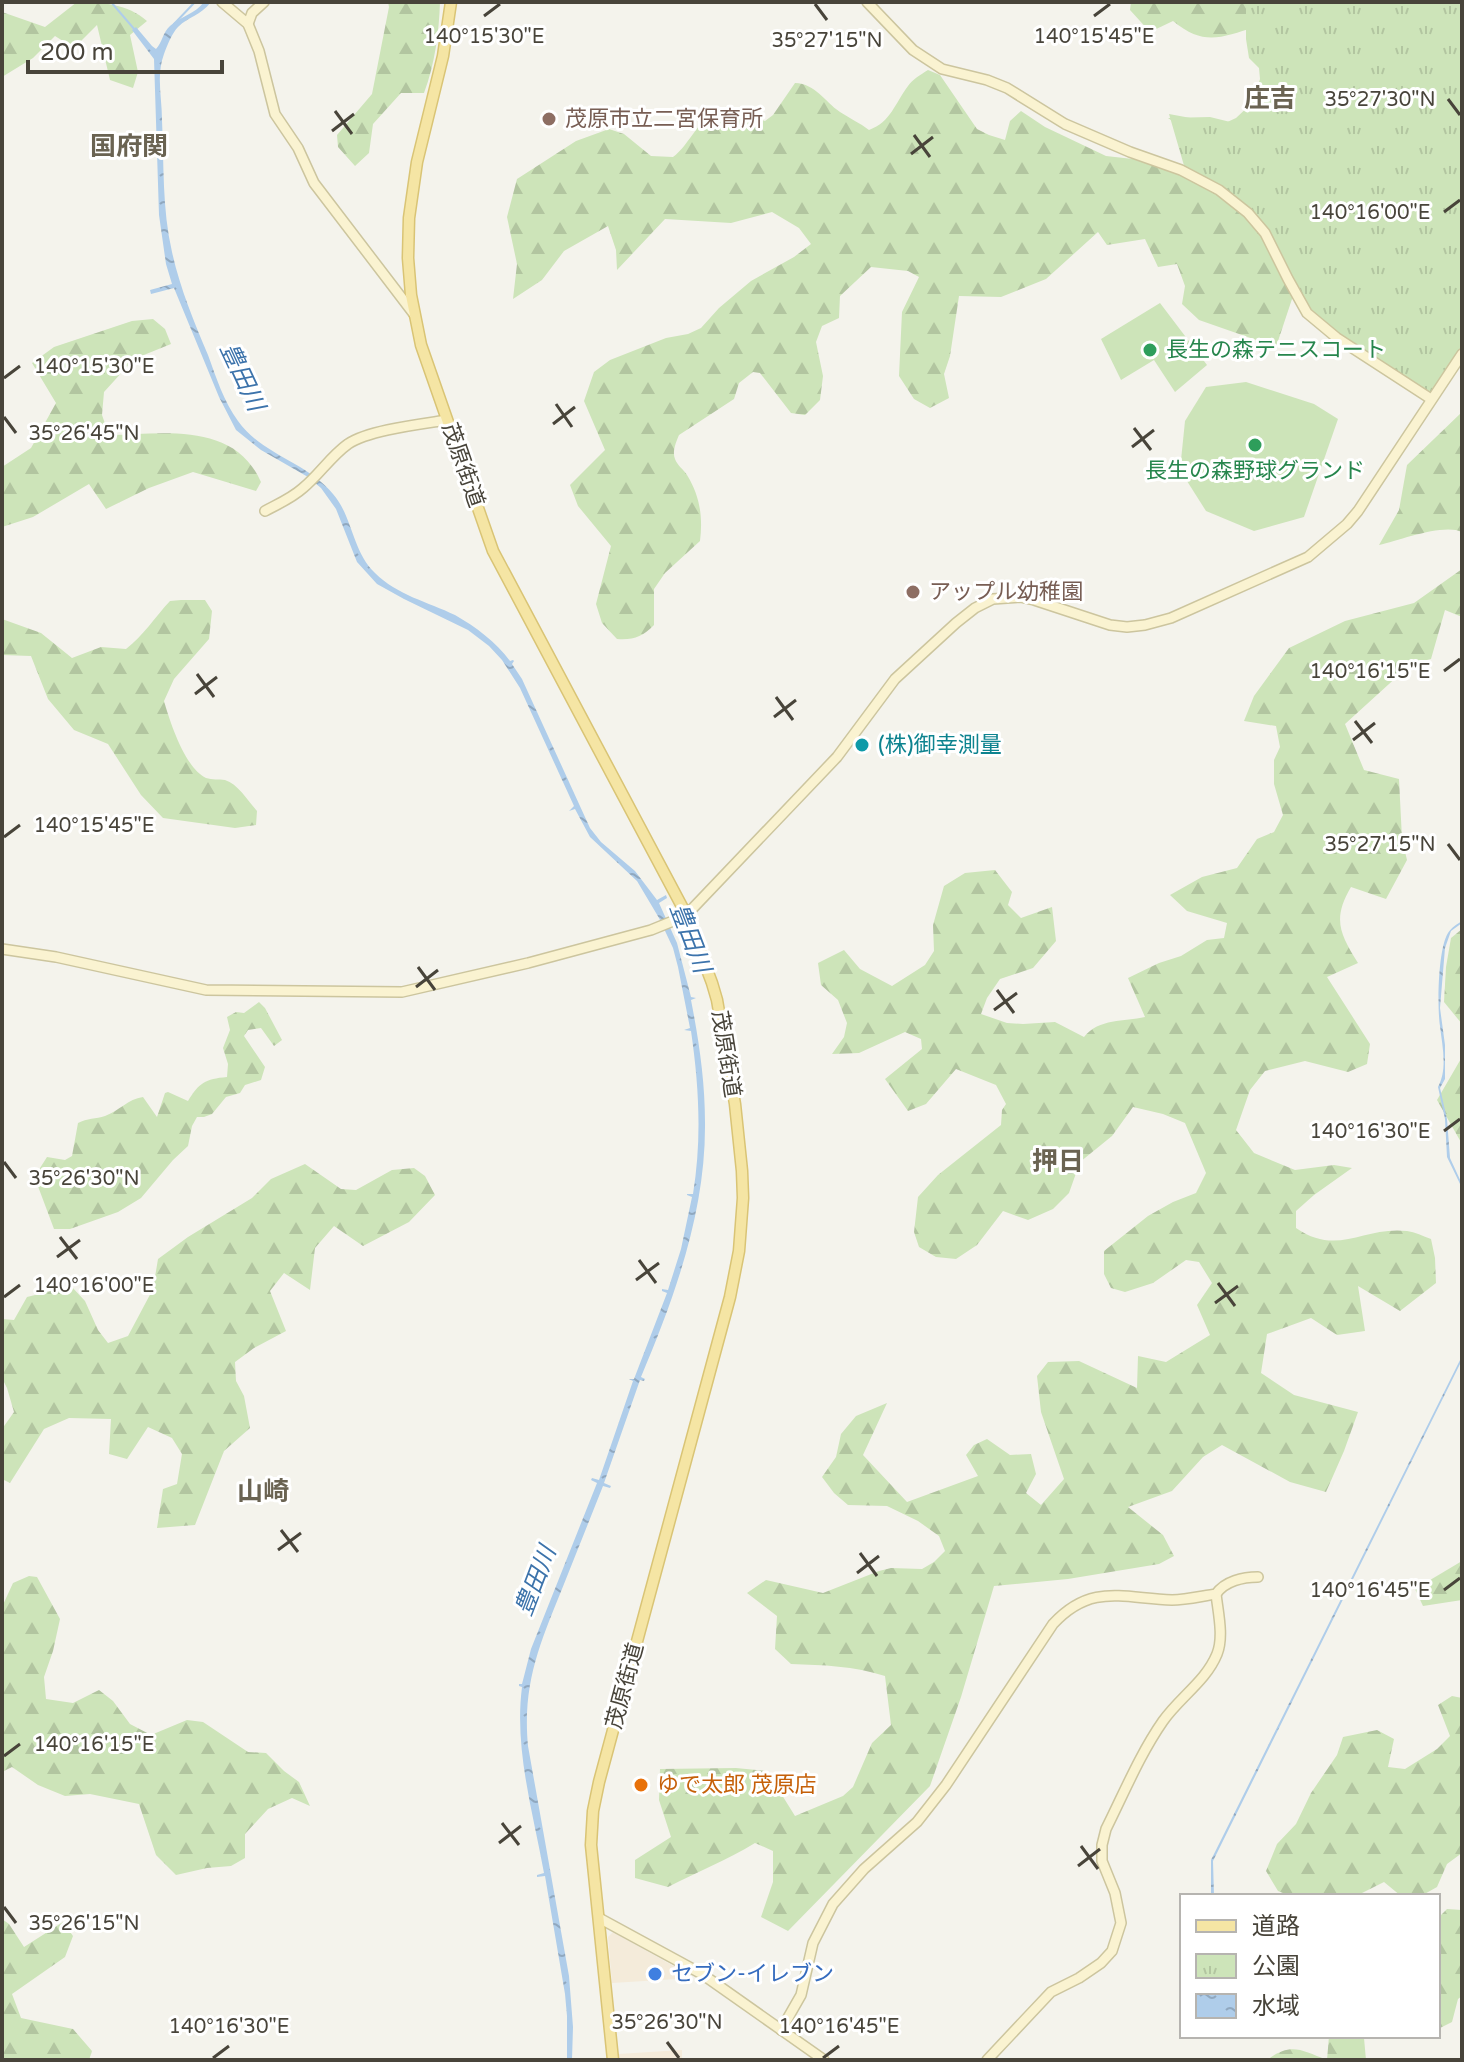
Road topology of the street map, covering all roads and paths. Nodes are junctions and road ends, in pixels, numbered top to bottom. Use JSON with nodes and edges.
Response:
{"nodes":[{"id":1,"x":222,"y":2,"type":"edge"},
{"id":2,"x":264,"y":2,"type":"edge"},
{"id":3,"x":451,"y":2,"type":"edge"},
{"id":4,"x":867,"y":2,"type":"edge"},
{"id":5,"x":248,"y":24,"type":"junction"},
{"id":6,"x":414,"y":315,"type":"junction"},
{"id":7,"x":1462,"y":354,"type":"edge"},
{"id":8,"x":1431,"y":399,"type":"junction"},
{"id":9,"x":447,"y":420,"type":"junction"},
{"id":10,"x":265,"y":511,"type":"dead end"},
{"id":11,"x":682,"y":917,"type":"junction"},
{"id":12,"x":2,"y":949,"type":"edge"},
{"id":13,"x":1258,"y":1577,"type":"dead end"},
{"id":14,"x":1216,"y":1594,"type":"junction"},
{"id":15,"x":599,"y":1918,"type":"junction"},
{"id":16,"x":781,"y":2030,"type":"junction"},
{"id":17,"x":613,"y":2060,"type":"edge"},
{"id":18,"x":824,"y":2060,"type":"edge"},
{"id":19,"x":987,"y":2060,"type":"edge"}],
"edges":[{"from":1,"to":5,"type":"street"},
{"from":2,"to":5,"type":"street"},
{"from":3,"to":6,"type":"main road","name":"茂原街道"},
{"from":4,"to":8,"type":"street"},
{"from":5,"to":6,"type":"street"},
{"from":6,"to":9,"type":"main road","name":"茂原街道"},
{"from":7,"to":8,"type":"street"},
{"from":8,"to":11,"type":"street"},
{"from":9,"to":10,"type":"street"},
{"from":9,"to":11,"type":"main road","name":"茂原街道"},
{"from":11,"to":12,"type":"street"},
{"from":11,"to":15,"type":"main road","name":"茂原街道"},
{"from":13,"to":14,"type":"street"},
{"from":14,"to":16,"type":"street"},
{"from":14,"to":19,"type":"street"},
{"from":15,"to":16,"type":"street"},
{"from":15,"to":17,"type":"main road","name":"茂原街道"},
{"from":16,"to":18,"type":"street"}]}
